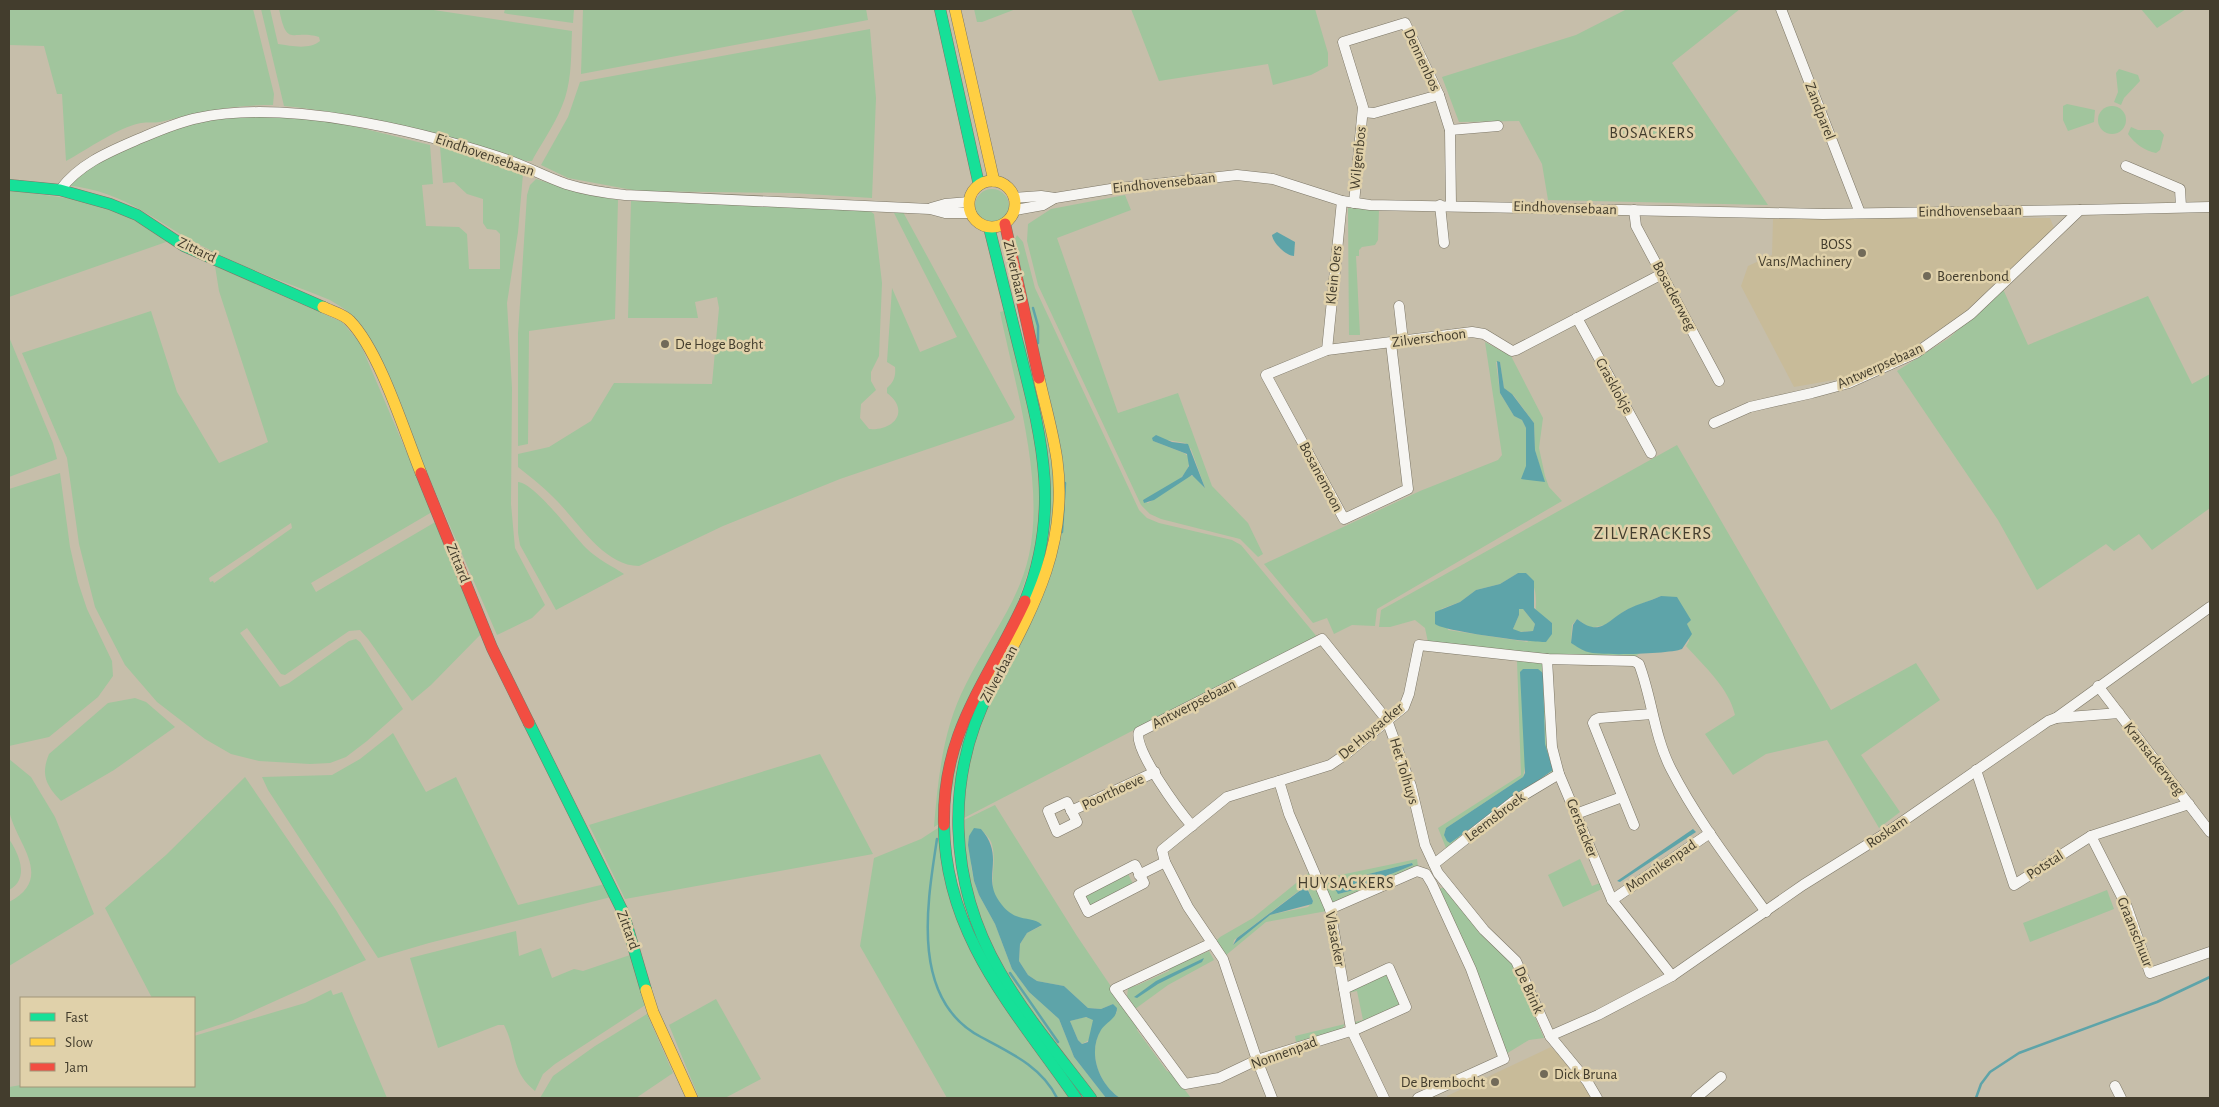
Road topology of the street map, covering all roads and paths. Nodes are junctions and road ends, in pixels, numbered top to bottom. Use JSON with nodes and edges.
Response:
{"nodes":[{"id":1,"x":940,"y":9,"type":"edge"},
{"id":2,"x":955,"y":9,"type":"edge"},
{"id":3,"x":1781,"y":9,"type":"edge"},
{"id":4,"x":1438,"y":95,"type":"junction"},
{"id":5,"x":1363,"y":112,"type":"junction"},
{"id":6,"x":1498,"y":126,"type":"dead end"},
{"id":7,"x":1450,"y":130,"type":"junction"},
{"id":8,"x":2126,"y":166,"type":"dead end"},
{"id":9,"x":994,"y":181,"type":"junction"},
{"id":10,"x":9,"y":184,"type":"edge"},
{"id":11,"x":979,"y":185,"type":"junction"},
{"id":12,"x":60,"y":190,"type":"junction"},
{"id":13,"x":1014,"y":198,"type":"junction"},
{"id":14,"x":1056,"y":198,"type":"junction"},
{"id":15,"x":1342,"y":201,"type":"junction"},
{"id":16,"x":1354,"y":203,"type":"junction"},
{"id":17,"x":1440,"y":205,"type":"junction"},
{"id":18,"x":1451,"y":205,"type":"junction"},
{"id":19,"x":2210,"y":206,"type":"edge"},
{"id":20,"x":970,"y":207,"type":"junction"},
{"id":21,"x":2181,"y":207,"type":"junction"},
{"id":22,"x":1015,"y":210,"type":"junction"},
{"id":23,"x":1634,"y":210,"type":"junction"},
{"id":24,"x":2080,"y":210,"type":"junction"},
{"id":25,"x":1860,"y":213,"type":"junction"},
{"id":26,"x":1005,"y":224,"type":"junction"},
{"id":27,"x":989,"y":227,"type":"junction"},
{"id":28,"x":1444,"y":243,"type":"dead end"},
{"id":29,"x":1662,"y":274,"type":"junction"},
{"id":30,"x":1399,"y":306,"type":"dead end"},
{"id":31,"x":1577,"y":318,"type":"junction"},
{"id":32,"x":1403,"y":341,"type":"junction"},
{"id":33,"x":1391,"y":343,"type":"junction"},
{"id":34,"x":1327,"y":350,"type":"junction"},
{"id":35,"x":1266,"y":374,"type":"joint"},
{"id":36,"x":1719,"y":381,"type":"dead end"},
{"id":37,"x":1714,"y":423,"type":"dead end"},
{"id":38,"x":1651,"y":453,"type":"dead end"},
{"id":39,"x":2210,"y":607,"type":"edge"},
{"id":40,"x":1322,"y":639,"type":"joint"},
{"id":41,"x":1547,"y":660,"type":"junction"},
{"id":42,"x":2098,"y":686,"type":"junction"},
{"id":43,"x":2119,"y":713,"type":"junction"},
{"id":44,"x":1652,"y":714,"type":"junction"},
{"id":45,"x":2056,"y":718,"type":"junction"},
{"id":46,"x":1387,"y":720,"type":"junction"},
{"id":47,"x":1976,"y":770,"type":"junction"},
{"id":48,"x":1155,"y":772,"type":"junction"},
{"id":49,"x":1560,"y":774,"type":"junction"},
{"id":50,"x":1278,"y":781,"type":"junction"},
{"id":51,"x":1622,"y":797,"type":"junction"},
{"id":52,"x":2189,"y":804,"type":"junction"},
{"id":53,"x":1071,"y":811,"type":"dead end"},
{"id":54,"x":1576,"y":814,"type":"junction"},
{"id":55,"x":2210,"y":814,"type":"edge"},
{"id":56,"x":2200,"y":818,"type":"junction"},
{"id":57,"x":1634,"y":825,"type":"dead end"},
{"id":58,"x":1192,"y":826,"type":"junction"},
{"id":59,"x":2210,"y":832,"type":"edge"},
{"id":60,"x":1710,"y":833,"type":"junction"},
{"id":61,"x":2091,"y":836,"type":"junction"},
{"id":62,"x":1164,"y":862,"type":"junction"},
{"id":63,"x":1434,"y":864,"type":"junction"},
{"id":64,"x":1140,"y":875,"type":"junction"},
{"id":65,"x":1612,"y":900,"type":"junction"},
{"id":66,"x":1330,"y":910,"type":"junction"},
{"id":67,"x":1766,"y":912,"type":"junction"},
{"id":68,"x":1212,"y":943,"type":"junction"},
{"id":69,"x":2210,"y":952,"type":"edge"},
{"id":70,"x":1672,"y":976,"type":"junction"},
{"id":71,"x":1344,"y":989,"type":"junction"},
{"id":72,"x":1352,"y":1029,"type":"junction"},
{"id":73,"x":1550,"y":1036,"type":"junction"},
{"id":74,"x":1257,"y":1060,"type":"junction"},
{"id":75,"x":1721,"y":1078,"type":"dead end"},
{"id":76,"x":2115,"y":1086,"type":"dead end"},
{"id":77,"x":1424,"y":1097,"type":"edge"},
{"id":78,"x":692,"y":1098,"type":"edge"},
{"id":79,"x":1076,"y":1098,"type":"edge"},
{"id":80,"x":1091,"y":1098,"type":"edge"},
{"id":81,"x":1272,"y":1098,"type":"edge"},
{"id":82,"x":1384,"y":1098,"type":"edge"},
{"id":83,"x":1597,"y":1098,"type":"edge"},
{"id":84,"x":1696,"y":1098,"type":"edge"},
{"id":85,"x":2120,"y":1098,"type":"edge"}],
"edges":[{"from":1,"to":11,"type":"main road"},
{"from":2,"to":9,"type":"main road"},
{"from":3,"to":25,"type":"street","name":"Zandparel"},
{"from":4,"to":5,"type":"street"},
{"from":4,"to":5,"type":"street","name":"Dennenbos"},
{"from":4,"to":7,"type":"street","name":"Dennenbos"},
{"from":5,"to":16,"type":"street","name":"Wilgenbos"},
{"from":6,"to":7,"type":"street"},
{"from":7,"to":18,"type":"street","name":"Dennenbos"},
{"from":8,"to":21,"type":"street"},
{"from":9,"to":11,"type":"main road"},
{"from":9,"to":13,"type":"main road"},
{"from":10,"to":12,"type":"main road","name":"Zittard"},
{"from":11,"to":20,"type":"main road"},
{"from":12,"to":20,"type":"street","name":"Eindhovensebaan"},
{"from":12,"to":78,"type":"main road","name":"Zittard"},
{"from":13,"to":14,"type":"street","name":"Eindhovensebaan"},
{"from":13,"to":22,"type":"main road"},
{"from":14,"to":15,"type":"street","name":"Eindhovensebaan"},
{"from":14,"to":22,"type":"street","name":"Eindhovensebaan"},
{"from":15,"to":16,"type":"street","name":"Eindhovensebaan"},
{"from":15,"to":34,"type":"street","name":"Klein Oers"},
{"from":16,"to":17,"type":"street","name":"Eindhovensebaan"},
{"from":17,"to":18,"type":"street","name":"Eindhovensebaan"},
{"from":17,"to":28,"type":"street"},
{"from":18,"to":23,"type":"street","name":"Eindhovensebaan"},
{"from":19,"to":21,"type":"street"},
{"from":20,"to":27,"type":"main road"},
{"from":21,"to":24,"type":"street"},
{"from":22,"to":26,"type":"main road"},
{"from":23,"to":25,"type":"street","name":"Eindhovensebaan"},
{"from":23,"to":29,"type":"street","name":"Bosackerweg"},
{"from":24,"to":25,"type":"street","name":"Eindhovensebaan"},
{"from":24,"to":37,"type":"street","name":"Antwerpsebaan"},
{"from":26,"to":27,"type":"main road"},
{"from":26,"to":80,"type":"main road","name":"Zilverbaan"},
{"from":27,"to":79,"type":"main road","name":"Zilverbaan"},
{"from":29,"to":31,"type":"street","name":"Zilverschoon"},
{"from":29,"to":36,"type":"street","name":"Bosackerweg"},
{"from":30,"to":32,"type":"street"},
{"from":31,"to":32,"type":"street","name":"Zilverschoon"},
{"from":31,"to":38,"type":"street","name":"Grasklokje"},
{"from":32,"to":33,"type":"street","name":"Zilverschoon"},
{"from":33,"to":34,"type":"street","name":"Zilverschoon"},
{"from":33,"to":35,"type":"street","name":"Bosanemoon"},
{"from":34,"to":35,"type":"street","name":"Zilverschoon"},
{"from":39,"to":42,"type":"street","name":"Roskam"},
{"from":40,"to":46,"type":"street","name":"Het Tolhuys"},
{"from":40,"to":48,"type":"street","name":"Antwerpsebaan"},
{"from":41,"to":44,"type":"street","name":"De Huysacker"},
{"from":41,"to":46,"type":"street","name":"De Huysacker"},
{"from":41,"to":49,"type":"street","name":"Gerstacker"},
{"from":42,"to":43,"type":"street","name":"Kransackerweg"},
{"from":42,"to":45,"type":"street","name":"Roskam"},
{"from":43,"to":45,"type":"street"},
{"from":43,"to":52,"type":"street","name":"Kransackerweg"},
{"from":44,"to":51,"type":"street"},
{"from":44,"to":60,"type":"street","name":"De Huysacker"},
{"from":45,"to":47,"type":"street","name":"Roskam"},
{"from":46,"to":50,"type":"street","name":"De Huysacker"},
{"from":46,"to":63,"type":"street","name":"Het Tolhuys"},
{"from":47,"to":61,"type":"street","name":"Potstal"},
{"from":47,"to":67,"type":"street","name":"Roskam"},
{"from":48,"to":53,"type":"street","name":"Poorthoeve"},
{"from":48,"to":58,"type":"street","name":"Antwerpsebaan"},
{"from":49,"to":54,"type":"street","name":"Gerstacker"},
{"from":49,"to":63,"type":"street","name":"Leemsbroek"},
{"from":50,"to":58,"type":"street","name":"De Huysacker"},
{"from":50,"to":66,"type":"street","name":"Vlasacker"},
{"from":51,"to":54,"type":"street"},
{"from":51,"to":57,"type":"street"},
{"from":52,"to":56,"type":"street","name":"Kransackerweg"},
{"from":52,"to":61,"type":"street","name":"Potstal"},
{"from":54,"to":65,"type":"street","name":"Gerstacker"},
{"from":55,"to":56,"type":"street"},
{"from":56,"to":59,"type":"street","name":"Kransackerweg"},
{"from":58,"to":62,"type":"street","name":"De Huysacker"},
{"from":60,"to":65,"type":"street","name":"Monnikenpad"},
{"from":60,"to":67,"type":"street","name":"De Huysacker"},
{"from":61,"to":69,"type":"street","name":"Graanschuur"},
{"from":62,"to":64,"type":"street"},
{"from":62,"to":68,"type":"street"},
{"from":63,"to":73,"type":"street","name":"De Brink"},
{"from":64,"to":64,"type":"street"},
{"from":65,"to":70,"type":"street","name":"Gerstacker"},
{"from":66,"to":71,"type":"street","name":"Vlasacker"},
{"from":66,"to":77,"type":"street"},
{"from":67,"to":70,"type":"street","name":"Roskam"},
{"from":68,"to":74,"type":"street"},
{"from":68,"to":74,"type":"street","name":"Nonnenpad"},
{"from":70,"to":73,"type":"street","name":"Roskam"},
{"from":71,"to":72,"type":"street","name":"Vlasacker"},
{"from":71,"to":72,"type":"street","name":"Nonnenpad"},
{"from":72,"to":74,"type":"street","name":"Nonnenpad"},
{"from":72,"to":82,"type":"street","name":"Vlasacker"},
{"from":73,"to":83,"type":"street","name":"De Brink"},
{"from":74,"to":81,"type":"street"},
{"from":75,"to":84,"type":"street"},
{"from":76,"to":85,"type":"street"}]}
